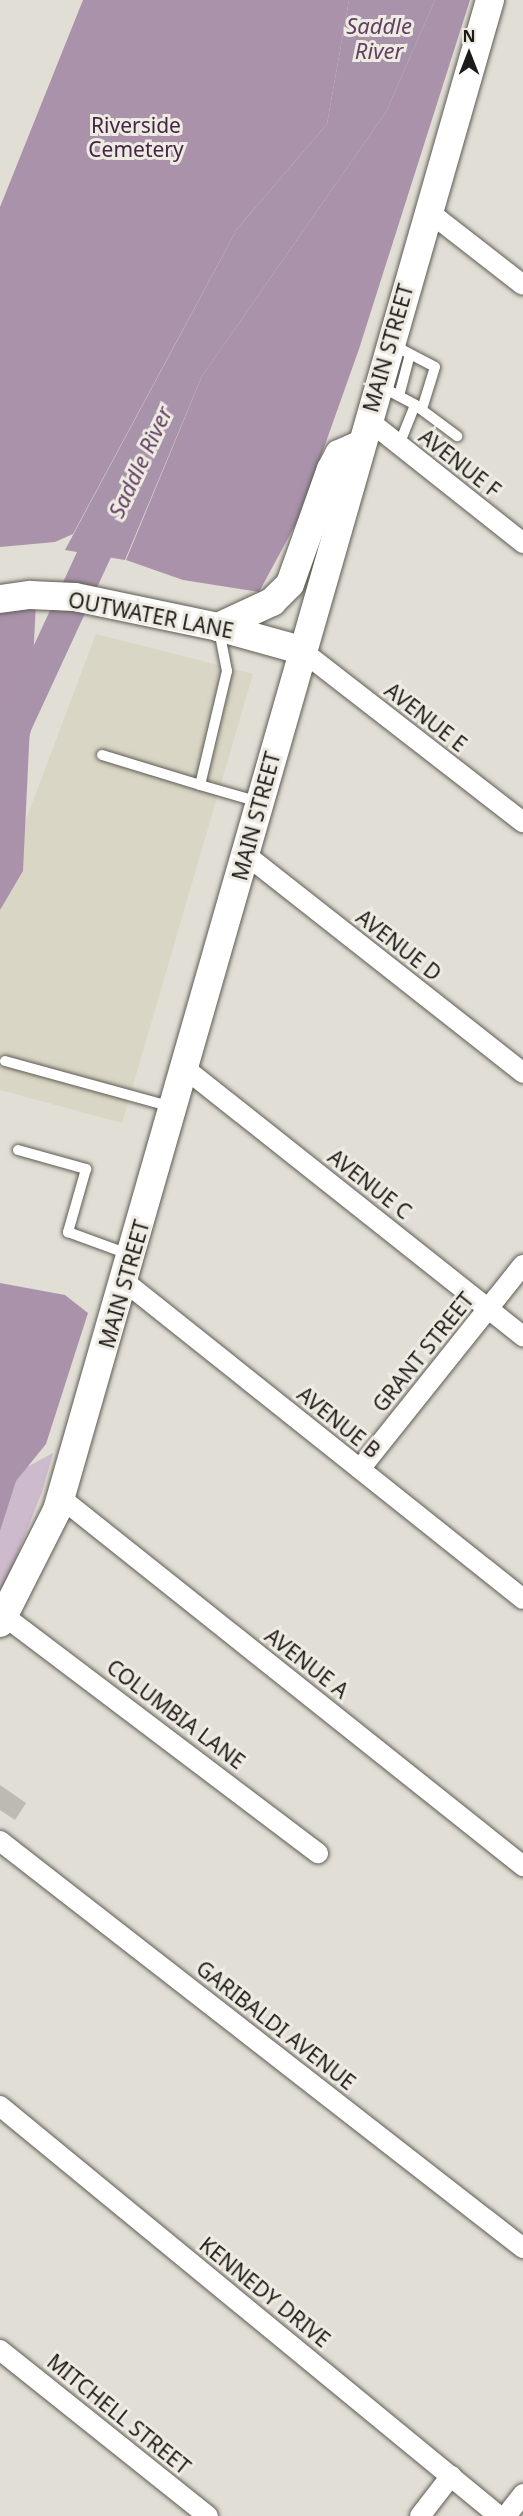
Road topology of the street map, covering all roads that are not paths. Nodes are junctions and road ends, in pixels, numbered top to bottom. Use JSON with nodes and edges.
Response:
{"nodes":[{"id":1,"x":490,"y":0,"type":"edge"},
{"id":2,"x":428,"y":211,"type":"junction"},
{"id":3,"x":523,"y":285,"type":"edge"},
{"id":4,"x":400,"y":349,"type":"junction"},
{"id":5,"x":388,"y":390,"type":"junction"},
{"id":6,"x":419,"y":407,"type":"junction"},
{"id":7,"x":364,"y":432,"type":"junction"},
{"id":8,"x":457,"y":436,"type":"dead end"},
{"id":9,"x":399,"y":445,"type":"junction"},
{"id":10,"x":523,"y":543,"type":"edge"},
{"id":11,"x":0,"y":599,"type":"edge"},
{"id":12,"x":218,"y":627,"type":"junction"},
{"id":13,"x":301,"y":650,"type":"junction"},
{"id":14,"x":102,"y":755,"type":"dead end"},
{"id":15,"x":200,"y":785,"type":"junction"},
{"id":16,"x":260,"y":802,"type":"junction"},
{"id":17,"x":523,"y":822,"type":"edge"},
{"id":18,"x":245,"y":854,"type":"junction"},
{"id":19,"x":4,"y":1061,"type":"dead end"},
{"id":20,"x":187,"y":1070,"type":"junction"},
{"id":21,"x":523,"y":1073,"type":"edge"},
{"id":22,"x":176,"y":1107,"type":"junction"},
{"id":23,"x":18,"y":1150,"type":"dead end"},
{"id":24,"x":523,"y":1265,"type":"edge"},
{"id":25,"x":128,"y":1269,"type":"junction"},
{"id":26,"x":489,"y":1308,"type":"junction"},
{"id":27,"x":523,"y":1335,"type":"edge"},
{"id":28,"x":360,"y":1469,"type":"junction"},
{"id":29,"x":61,"y":1498,"type":"junction"},
{"id":30,"x":523,"y":1599,"type":"edge"},
{"id":31,"x":2,"y":1619,"type":"edge"},
{"id":32,"x":0,"y":1841,"type":"edge"},
{"id":33,"x":318,"y":1853,"type":"dead end"},
{"id":34,"x":523,"y":1866,"type":"edge"},
{"id":35,"x":0,"y":2106,"type":"edge"},
{"id":36,"x":523,"y":2248,"type":"edge"},
{"id":37,"x":0,"y":2350,"type":"edge"},
{"id":38,"x":451,"y":2476,"type":"junction"},
{"id":39,"x":523,"y":2494,"type":"edge"},
{"id":40,"x":208,"y":2516,"type":"edge"},
{"id":41,"x":420,"y":2516,"type":"edge"},
{"id":42,"x":499,"y":2516,"type":"edge"},
{"id":43,"x":506,"y":2516,"type":"edge"}],
"edges":[{"from":1,"to":2,"type":"street","name":"MAIN STREET"},
{"from":2,"to":3,"type":"street"},
{"from":2,"to":4,"type":"street","name":"MAIN STREET"},
{"from":4,"to":5,"type":"street","name":"MAIN STREET"},
{"from":4,"to":6,"type":"lane"},
{"from":5,"to":6,"type":"lane"},
{"from":5,"to":7,"type":"street","name":"MAIN STREET"},
{"from":6,"to":8,"type":"lane"},
{"from":6,"to":9,"type":"lane"},
{"from":7,"to":9,"type":"street","name":"AVENUE F"},
{"from":7,"to":12,"type":"street"},
{"from":7,"to":13,"type":"street","name":"MAIN STREET"},
{"from":9,"to":10,"type":"street","name":"AVENUE F"},
{"from":11,"to":12,"type":"street","name":"OUTWATER LANE"},
{"from":12,"to":13,"type":"street","name":"OUTWATER LANE"},
{"from":12,"to":15,"type":"lane"},
{"from":13,"to":16,"type":"street","name":"MAIN STREET"},
{"from":13,"to":17,"type":"street","name":"AVENUE E"},
{"from":14,"to":15,"type":"lane"},
{"from":15,"to":16,"type":"lane"},
{"from":16,"to":18,"type":"street","name":"MAIN STREET"},
{"from":18,"to":20,"type":"street","name":"MAIN STREET"},
{"from":18,"to":21,"type":"street","name":"AVENUE D"},
{"from":19,"to":22,"type":"lane"},
{"from":20,"to":22,"type":"street","name":"MAIN STREET"},
{"from":20,"to":26,"type":"street","name":"AVENUE C"},
{"from":22,"to":25,"type":"street","name":"MAIN STREET"},
{"from":23,"to":25,"type":"lane"},
{"from":24,"to":26,"type":"street","name":"GRANT STREET"},
{"from":25,"to":28,"type":"street","name":"AVENUE B"},
{"from":25,"to":29,"type":"street","name":"MAIN STREET"},
{"from":26,"to":27,"type":"street","name":"AVENUE C"},
{"from":26,"to":28,"type":"street","name":"GRANT STREET"},
{"from":28,"to":30,"type":"street","name":"AVENUE B"},
{"from":29,"to":31,"type":"street","name":"MAIN STREET"},
{"from":29,"to":34,"type":"street","name":"AVENUE A"},
{"from":31,"to":33,"type":"street","name":"COLUMBIA LANE"},
{"from":32,"to":36,"type":"street","name":"GARIBALDI AVENUE"},
{"from":35,"to":38,"type":"street","name":"KENNEDY DRIVE"},
{"from":37,"to":40,"type":"street","name":"MITCHELL STREET"},
{"from":38,"to":41,"type":"street"},
{"from":38,"to":42,"type":"street","name":"KENNEDY DRIVE"},
{"from":39,"to":43,"type":"street"}]}
